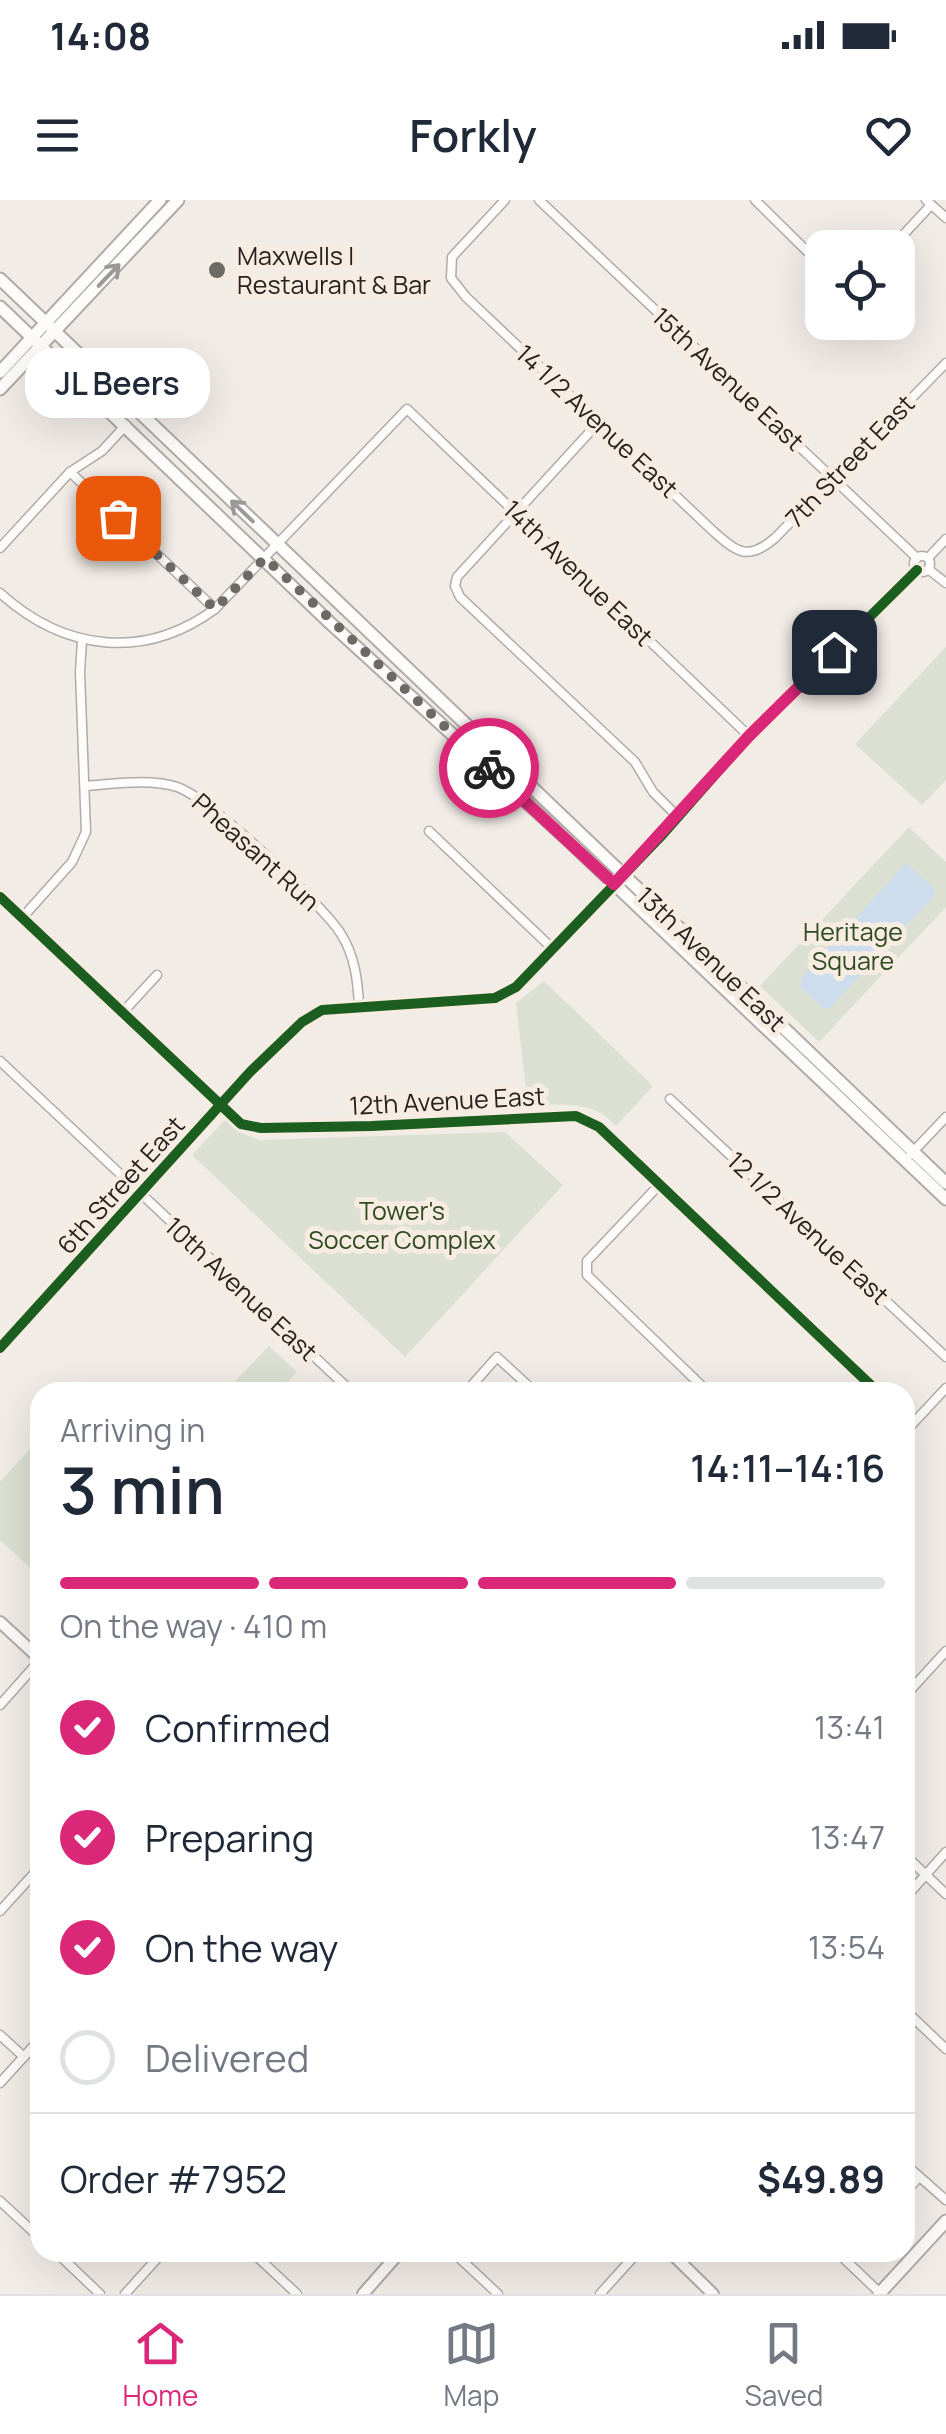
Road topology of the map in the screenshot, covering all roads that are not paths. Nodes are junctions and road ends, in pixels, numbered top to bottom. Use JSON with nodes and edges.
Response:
{"nodes":[{"id":1,"x":160,"y":200,"type":"edge"},
{"id":2,"x":178,"y":200,"type":"edge"},
{"id":3,"x":506,"y":200,"type":"edge"},
{"id":4,"x":539,"y":200,"type":"edge"},
{"id":5,"x":755,"y":200,"type":"edge"},
{"id":6,"x":929,"y":202,"type":"edge"},
{"id":7,"x":946,"y":218,"type":"edge"},
{"id":8,"x":905,"y":230,"type":"edge"},
{"id":9,"x":805,"y":249,"type":"edge"},
{"id":10,"x":0,"y":280,"type":"edge"},
{"id":11,"x":0,"y":308,"type":"edge"},
{"id":12,"x":50,"y":328,"type":"junction"},
{"id":13,"x":37,"y":341,"type":"junction"},
{"id":14,"x":946,"y":363,"type":"edge"},
{"id":15,"x":0,"y":372,"type":"edge"},
{"id":16,"x":0,"y":389,"type":"edge"},
{"id":17,"x":598,"y":423,"type":"junction"},
{"id":18,"x":126,"y":425,"type":"junction"},
{"id":19,"x":70,"y":472,"type":"junction"},
{"id":20,"x":834,"y":479,"type":"junction"},
{"id":21,"x":516,"y":514,"type":"junction"},
{"id":22,"x":946,"y":539,"type":"edge"},
{"id":23,"x":277,"y":546,"type":"junction"},
{"id":24,"x":0,"y":548,"type":"edge"},
{"id":25,"x":750,"y":552,"type":"joint"},
{"id":26,"x":265,"y":558,"type":"junction"},
{"id":27,"x":916,"y":558,"type":"junction"},
{"id":28,"x":928,"y":558,"type":"junction"},
{"id":29,"x":928,"y":569,"type":"junction"},
{"id":30,"x":917,"y":570,"type":"junction"},
{"id":31,"x":946,"y":583,"type":"edge"},
{"id":32,"x":0,"y":592,"type":"edge"},
{"id":33,"x":215,"y":609,"type":"junction"},
{"id":34,"x":82,"y":640,"type":"junction"},
{"id":35,"x":749,"y":736,"type":"junction"},
{"id":36,"x":86,"y":786,"type":"junction"},
{"id":37,"x":678,"y":817,"type":"junction"},
{"id":38,"x":429,"y":831,"type":"dead end"},
{"id":39,"x":619,"y":880,"type":"junction"},
{"id":40,"x":0,"y":897,"type":"edge"},
{"id":41,"x":22,"y":918,"type":"junction"},
{"id":42,"x":553,"y":949,"type":"junction"},
{"id":43,"x":157,"y":975,"type":"dead end"},
{"id":44,"x":359,"y":1007,"type":"junction"},
{"id":45,"x":122,"y":1013,"type":"junction"},
{"id":46,"x":0,"y":1061,"type":"edge"},
{"id":47,"x":670,"y":1099,"type":"dead end"},
{"id":48,"x":220,"y":1105,"type":"junction"},
{"id":49,"x":946,"y":1117,"type":"edge"},
{"id":50,"x":909,"y":1156,"type":"junction"},
{"id":51,"x":946,"y":1183,"type":"edge"},
{"id":52,"x":660,"y":1184,"type":"junction"},
{"id":53,"x":140,"y":1194,"type":"junction"},
{"id":54,"x":946,"y":1199,"type":"edge"},
{"id":55,"x":0,"y":1348,"type":"edge"},
{"id":56,"x":946,"y":1357,"type":"edge"},
{"id":57,"x":341,"y":1382,"type":"edge"},
{"id":58,"x":475,"y":1382,"type":"edge"},
{"id":59,"x":524,"y":1382,"type":"edge"},
{"id":60,"x":698,"y":1382,"type":"edge"},
{"id":61,"x":868,"y":1382,"type":"edge"},
{"id":62,"x":946,"y":1388,"type":"edge"},
{"id":63,"x":915,"y":1417,"type":"edge"},
{"id":64,"x":0,"y":1622,"type":"edge"},
{"id":65,"x":30,"y":1650,"type":"edge"},
{"id":66,"x":946,"y":1651,"type":"edge"},
{"id":67,"x":30,"y":1671,"type":"edge"},
{"id":68,"x":915,"y":1685,"type":"edge"},
{"id":69,"x":0,"y":1705,"type":"edge"},
{"id":70,"x":946,"y":1852,"type":"edge"},
{"id":71,"x":915,"y":1864,"type":"edge"},
{"id":72,"x":926,"y":1874,"type":"junction"},
{"id":73,"x":30,"y":1878,"type":"edge"},
{"id":74,"x":915,"y":1887,"type":"edge"},
{"id":75,"x":946,"y":1894,"type":"edge"},
{"id":76,"x":0,"y":1911,"type":"edge"},
{"id":77,"x":915,"y":2020,"type":"edge"},
{"id":78,"x":0,"y":2035,"type":"edge"},
{"id":79,"x":30,"y":2049,"type":"edge"},
{"id":80,"x":946,"y":2049,"type":"edge"},
{"id":81,"x":24,"y":2056,"type":"junction"},
{"id":82,"x":0,"y":2082,"type":"edge"},
{"id":83,"x":915,"y":2173,"type":"edge"},
{"id":84,"x":919,"y":2177,"type":"junction"},
{"id":85,"x":915,"y":2182,"type":"edge"},
{"id":86,"x":946,"y":2200,"type":"edge"},
{"id":87,"x":0,"y":2201,"type":"edge"},
{"id":88,"x":946,"y":2220,"type":"edge"},
{"id":89,"x":30,"y":2229,"type":"edge"},
{"id":90,"x":915,"y":2255,"type":"edge"},
{"id":91,"x":66,"y":2262,"type":"edge"},
{"id":92,"x":154,"y":2262,"type":"edge"},
{"id":93,"x":263,"y":2262,"type":"edge"},
{"id":94,"x":391,"y":2262,"type":"edge"},
{"id":95,"x":464,"y":2262,"type":"edge"},
{"id":96,"x":629,"y":2262,"type":"edge"},
{"id":97,"x":680,"y":2262,"type":"edge"},
{"id":98,"x":846,"y":2262,"type":"edge"},
{"id":99,"x":909,"y":2262,"type":"edge"},
{"id":100,"x":100,"y":2294,"type":"edge"},
{"id":101,"x":125,"y":2294,"type":"edge"},
{"id":102,"x":297,"y":2294,"type":"edge"},
{"id":103,"x":363,"y":2294,"type":"edge"},
{"id":104,"x":498,"y":2294,"type":"edge"},
{"id":105,"x":600,"y":2294,"type":"edge"},
{"id":106,"x":712,"y":2294,"type":"edge"},
{"id":107,"x":880,"y":2294,"type":"edge"}],
"edges":[{"from":1,"to":12,"type":"main road"},
{"from":12,"to":2,"type":"main road","one_way":true},
{"from":3,"to":17,"type":"street","name":"14 1/2 Avenue East"},
{"from":4,"to":20,"type":"street","name":"15th Avenue East"},
{"from":5,"to":9,"type":"street"},
{"from":6,"to":7,"type":"street"},
{"from":6,"to":8,"type":"street"},
{"from":10,"to":12,"type":"main road","name":"13th Avenue East"},
{"from":11,"to":13,"type":"main road","name":"13th Avenue East"},
{"from":12,"to":13,"type":"main road"},
{"from":23,"to":12,"type":"main road","name":"13th Avenue East","one_way":true},
{"from":13,"to":15,"type":"main road"},
{"from":13,"to":16,"type":"main road"},
{"from":13,"to":18,"type":"main road","name":"13th Avenue East"},
{"from":14,"to":20,"type":"street","name":"7th Street East"},
{"from":17,"to":21,"type":"street"},
{"from":17,"to":25,"type":"street","name":"14 1/2 Avenue East"},
{"from":18,"to":19,"type":"street"},
{"from":18,"to":26,"type":"main road","name":"13th Avenue East"},
{"from":19,"to":24,"type":"street"},
{"from":19,"to":33,"type":"street"},
{"from":20,"to":25,"type":"street","name":"7th Street East"},
{"from":20,"to":27,"type":"street","name":"15th Avenue East"},
{"from":21,"to":23,"type":"street","name":"14th Avenue East"},
{"from":21,"to":35,"type":"street","name":"14th Avenue East"},
{"from":21,"to":37,"type":"street"},
{"from":22,"to":28,"type":"street"},
{"from":23,"to":26,"type":"street"},
{"from":23,"to":39,"type":"main road","name":"13th Avenue East"},
{"from":26,"to":33,"type":"street"},
{"from":26,"to":39,"type":"main road","name":"13th Avenue East"},
{"from":27,"to":28,"type":"street"},
{"from":27,"to":30,"type":"street"},
{"from":28,"to":29,"type":"street"},
{"from":29,"to":30,"type":"street"},
{"from":29,"to":31,"type":"street"},
{"from":30,"to":35,"type":"street","name":"6th Street East"},
{"from":32,"to":34,"type":"street"},
{"from":33,"to":34,"type":"street"},
{"from":34,"to":36,"type":"street"},
{"from":35,"to":37,"type":"street","name":"6th Street East"},
{"from":36,"to":41,"type":"street"},
{"from":36,"to":44,"type":"street","name":"Pheasant Run"},
{"from":37,"to":39,"type":"street","name":"6th Street East"},
{"from":38,"to":42,"type":"street"},
{"from":39,"to":42,"type":"street","name":"6th Street East"},
{"from":39,"to":50,"type":"main road","name":"13th Avenue East"},
{"from":40,"to":41,"type":"street","name":"12th Avenue East"},
{"from":41,"to":45,"type":"street","name":"12th Avenue East"},
{"from":42,"to":44,"type":"street","name":"6th Street East"},
{"from":43,"to":45,"type":"street"},
{"from":44,"to":48,"type":"street","name":"6th Street East"},
{"from":45,"to":48,"type":"street","name":"12th Avenue East"},
{"from":46,"to":53,"type":"street","name":"10th Avenue East"},
{"from":47,"to":56,"type":"street","name":"12 1/2 Avenue East"},
{"from":48,"to":52,"type":"street","name":"12th Avenue East"},
{"from":48,"to":53,"type":"street","name":"6th Street East"},
{"from":49,"to":50,"type":"street"},
{"from":50,"to":51,"type":"main road","name":"13th Avenue East"},
{"from":50,"to":54,"type":"main road","name":"13th Avenue East"},
{"from":52,"to":60,"type":"street"},
{"from":52,"to":61,"type":"street","name":"12th Avenue East"},
{"from":53,"to":55,"type":"street","name":"6th Street East"},
{"from":53,"to":57,"type":"street","name":"10th Avenue East"},
{"from":58,"to":59,"type":"street"},
{"from":62,"to":63,"type":"street"},
{"from":64,"to":65,"type":"street"},
{"from":66,"to":68,"type":"street"},
{"from":67,"to":69,"type":"street"},
{"from":70,"to":72,"type":"street"},
{"from":71,"to":72,"type":"street"},
{"from":72,"to":74,"type":"street"},
{"from":72,"to":75,"type":"street"},
{"from":73,"to":76,"type":"street"},
{"from":77,"to":80,"type":"street"},
{"from":78,"to":81,"type":"street"},
{"from":79,"to":81,"type":"street"},
{"from":81,"to":82,"type":"street"},
{"from":83,"to":84,"type":"street"},
{"from":84,"to":85,"type":"street"},
{"from":84,"to":86,"type":"street"},
{"from":87,"to":89,"type":"street"},
{"from":88,"to":90,"type":"main road"},
{"from":91,"to":100,"type":"street"},
{"from":92,"to":101,"type":"street"},
{"from":93,"to":102,"type":"street"},
{"from":94,"to":103,"type":"street"},
{"from":95,"to":104,"type":"street"},
{"from":96,"to":105,"type":"street"},
{"from":97,"to":106,"type":"street"},
{"from":98,"to":107,"type":"street"},
{"from":99,"to":107,"type":"main road"}]}
